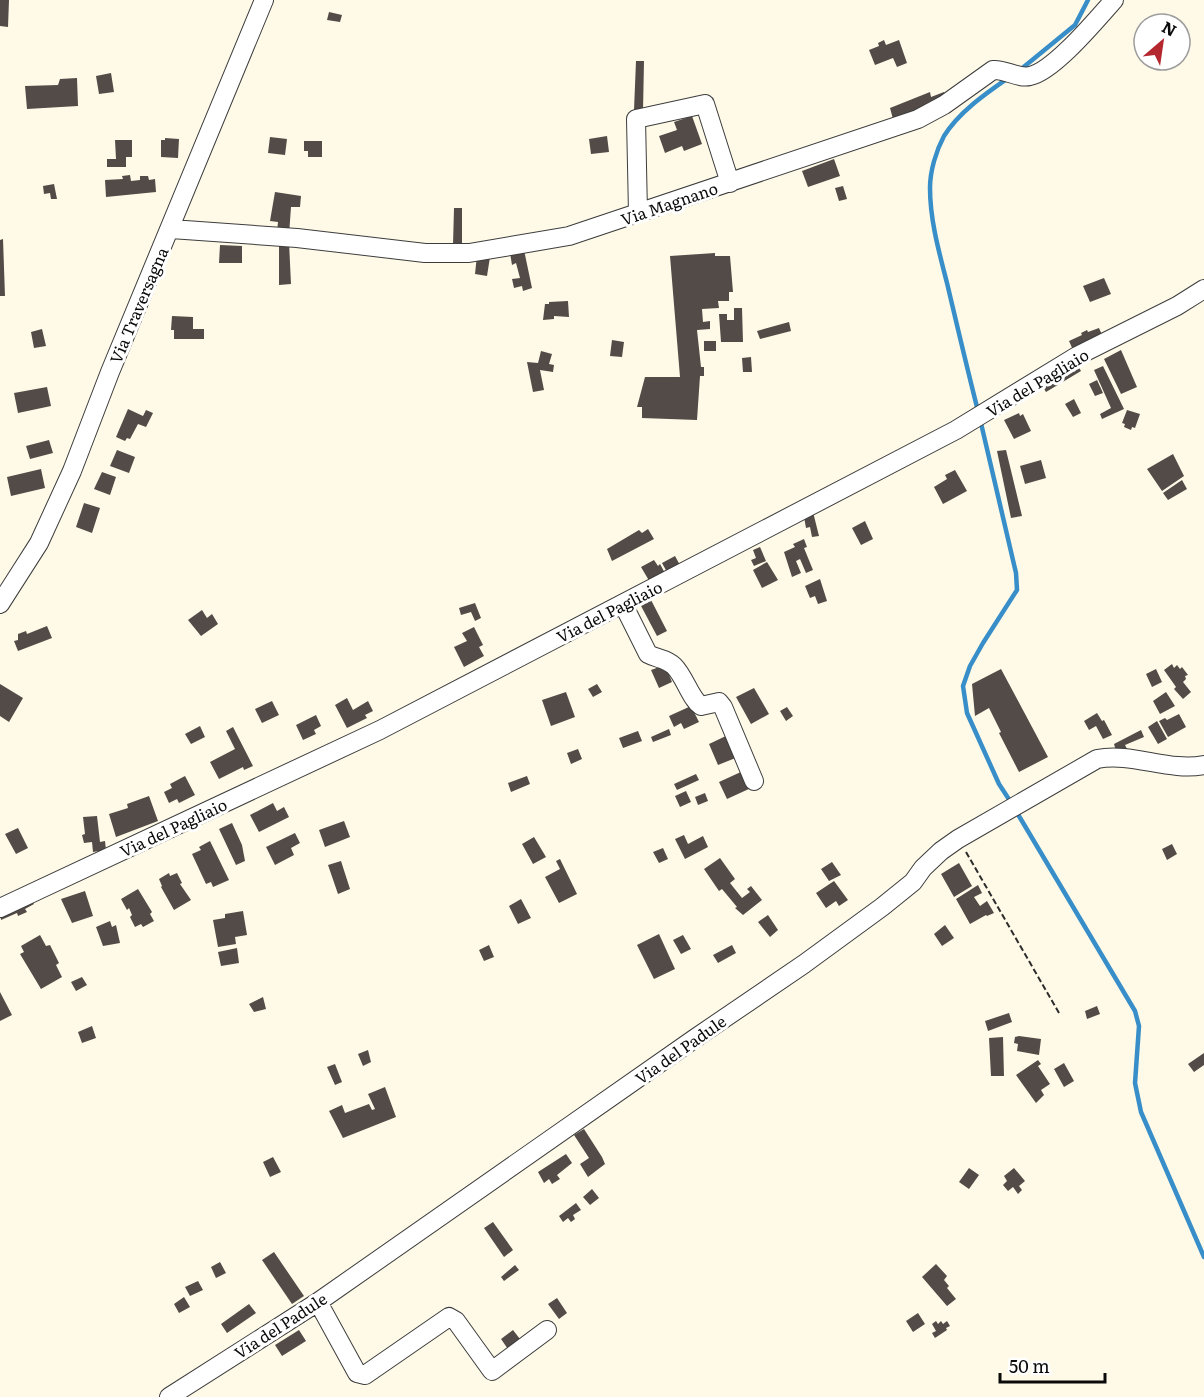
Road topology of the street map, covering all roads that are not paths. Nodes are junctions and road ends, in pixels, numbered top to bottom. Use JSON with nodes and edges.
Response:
{"nodes":[{"id":1,"x":264,"y":0,"type":"edge"},
{"id":2,"x":1114,"y":0,"type":"edge"},
{"id":3,"x":730,"y":183,"type":"junction"},
{"id":4,"x":638,"y":213,"type":"junction"},
{"id":5,"x":171,"y":229,"type":"junction"},
{"id":6,"x":1204,"y":289,"type":"edge"},
{"id":7,"x":624,"y":603,"type":"junction"},
{"id":8,"x":0,"y":604,"type":"edge"},
{"id":9,"x":1204,"y":765,"type":"edge"},
{"id":10,"x":754,"y":781,"type":"dead end"},
{"id":11,"x":0,"y":908,"type":"edge"},
{"id":12,"x":318,"y":1302,"type":"junction"},
{"id":13,"x":547,"y":1330,"type":"dead end"},
{"id":14,"x":169,"y":1397,"type":"edge"}],
"edges":[{"from":1,"to":5,"type":"street","name":"Via Traversagna"},
{"from":2,"to":3,"type":"street","name":"Via Magnano"},
{"from":3,"to":4,"type":"street","name":"Via Magnano"},
{"from":3,"to":4,"type":"street"},
{"from":4,"to":5,"type":"street","name":"Via Magnano"},
{"from":5,"to":8,"type":"street","name":"Via Traversagna"},
{"from":6,"to":7,"type":"street","name":"Via del Pagliaio"},
{"from":7,"to":10,"type":"street"},
{"from":7,"to":11,"type":"street","name":"Via del Pagliaio"},
{"from":9,"to":12,"type":"street","name":"Via del Padule"},
{"from":12,"to":13,"type":"street"},
{"from":12,"to":14,"type":"street","name":"Via del Padule"}]}
